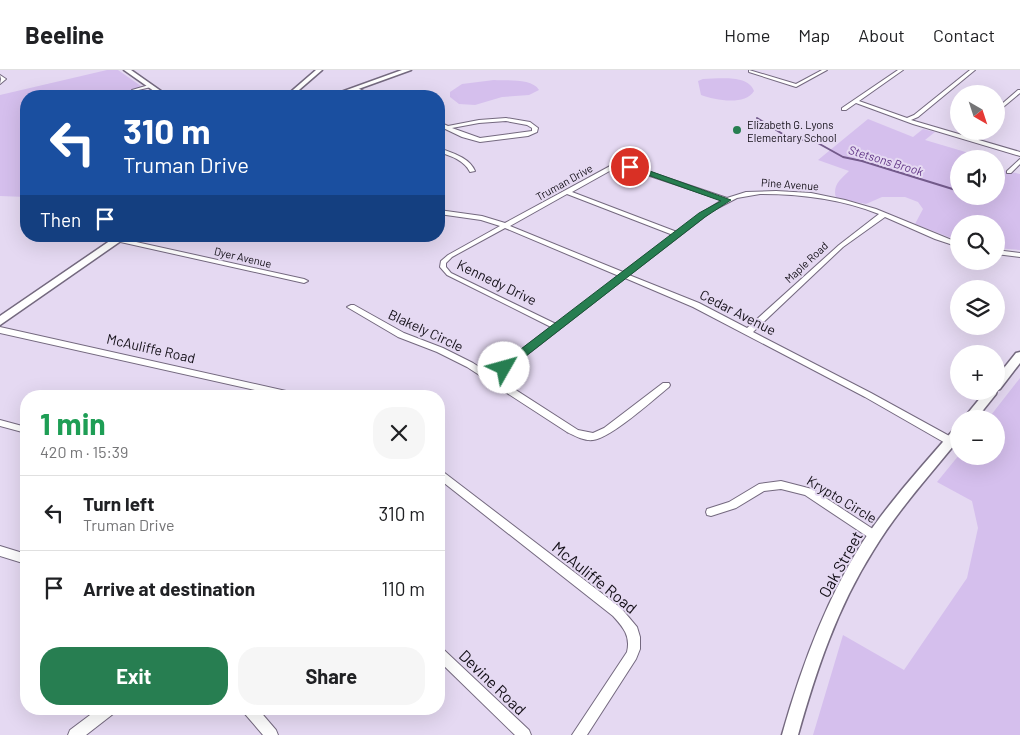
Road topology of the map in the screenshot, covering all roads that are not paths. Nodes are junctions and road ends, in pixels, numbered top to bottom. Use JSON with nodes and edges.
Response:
{"nodes":[{"id":1,"x":127,"y":70,"type":"edge"},
{"id":2,"x":319,"y":70,"type":"edge"},
{"id":3,"x":408,"y":70,"type":"edge"},
{"id":4,"x":752,"y":70,"type":"edge"},
{"id":5,"x":825,"y":70,"type":"edge"},
{"id":6,"x":901,"y":70,"type":"edge"},
{"id":7,"x":974,"y":70,"type":"edge"},
{"id":8,"x":0,"y":76,"type":"edge"},
{"id":9,"x":0,"y":82,"type":"edge"},
{"id":10,"x":149,"y":86,"type":"junction"},
{"id":11,"x":355,"y":89,"type":"joint"},
{"id":12,"x":134,"y":90,"type":"dead end"},
{"id":13,"x":155,"y":90,"type":"edge"},
{"id":14,"x":295,"y":90,"type":"edge"},
{"id":15,"x":352,"y":90,"type":"edge"},
{"id":16,"x":1020,"y":91,"type":"edge"},
{"id":17,"x":856,"y":101,"type":"junction"},
{"id":18,"x":1005,"y":104,"type":"edge"},
{"id":19,"x":844,"y":109,"type":"dead end"},
{"id":20,"x":907,"y":120,"type":"junction"},
{"id":21,"x":447,"y":128,"type":"joint"},
{"id":22,"x":950,"y":133,"type":"edge"},
{"id":23,"x":973,"y":140,"type":"edge"},
{"id":24,"x":445,"y":153,"type":"edge"},
{"id":25,"x":1020,"y":154,"type":"edge"},
{"id":26,"x":1020,"y":161,"type":"edge"},
{"id":27,"x":472,"y":171,"type":"dead end"},
{"id":28,"x":1009,"y":172,"type":"dead end"},
{"id":29,"x":567,"y":192,"type":"junction"},
{"id":30,"x":728,"y":200,"type":"junction"},
{"id":31,"x":445,"y":213,"type":"edge"},
{"id":32,"x":884,"y":214,"type":"junction"},
{"id":33,"x":505,"y":226,"type":"junction"},
{"id":34,"x":677,"y":234,"type":"junction"},
{"id":35,"x":115,"y":242,"type":"edge"},
{"id":36,"x":138,"y":242,"type":"edge"},
{"id":37,"x":950,"y":242,"type":"edge"},
{"id":38,"x":1005,"y":254,"type":"edge"},
{"id":39,"x":1020,"y":256,"type":"edge"},
{"id":40,"x":623,"y":276,"type":"junction"},
{"id":41,"x":304,"y":281,"type":"dead end"},
{"id":42,"x":350,"y":307,"type":"dead end"},
{"id":43,"x":0,"y":321,"type":"edge"},
{"id":44,"x":557,"y":327,"type":"junction"},
{"id":45,"x":0,"y":330,"type":"edge"},
{"id":46,"x":748,"y":332,"type":"junction"},
{"id":47,"x":1020,"y":356,"type":"edge"},
{"id":48,"x":1005,"y":375,"type":"edge"},
{"id":49,"x":491,"y":378,"type":"junction"},
{"id":50,"x":666,"y":385,"type":"dead end"},
{"id":51,"x":268,"y":390,"type":"edge"},
{"id":52,"x":985,"y":400,"type":"edge"},
{"id":53,"x":976,"y":410,"type":"edge"},
{"id":54,"x":0,"y":423,"type":"edge"},
{"id":55,"x":20,"y":428,"type":"edge"},
{"id":56,"x":950,"y":434,"type":"edge"},
{"id":57,"x":950,"y":442,"type":"edge"},
{"id":58,"x":445,"y":479,"type":"edge"},
{"id":59,"x":711,"y":512,"type":"dead end"},
{"id":60,"x":875,"y":536,"type":"junction"},
{"id":61,"x":0,"y":551,"type":"edge"},
{"id":62,"x":20,"y":557,"type":"edge"},
{"id":63,"x":445,"y":659,"type":"edge"},
{"id":64,"x":100,"y":715,"type":"edge"},
{"id":65,"x":255,"y":715,"type":"edge"},
{"id":66,"x":75,"y":735,"type":"edge"},
{"id":67,"x":271,"y":735,"type":"edge"},
{"id":68,"x":524,"y":735,"type":"edge"},
{"id":69,"x":579,"y":735,"type":"edge"},
{"id":70,"x":790,"y":735,"type":"edge"}],
"edges":[{"from":1,"to":10,"type":"main road"},
{"from":2,"to":14,"type":"street"},
{"from":3,"to":11,"type":"main road"},
{"from":4,"to":5,"type":"street"},
{"from":6,"to":17,"type":"street"},
{"from":7,"to":20,"type":"street"},
{"from":8,"to":9,"type":"street"},
{"from":10,"to":12,"type":"street"},
{"from":10,"to":13,"type":"main road"},
{"from":11,"to":15,"type":"main road"},
{"from":16,"to":18,"type":"street"},
{"from":17,"to":19,"type":"street"},
{"from":17,"to":20,"type":"street"},
{"from":20,"to":22,"type":"street"},
{"from":21,"to":21,"type":"street"},
{"from":23,"to":25,"type":"street"},
{"from":24,"to":27,"type":"street"},
{"from":26,"to":28,"type":"street"},
{"from":29,"to":30,"type":"street","name":"Truman Drive"},
{"from":29,"to":33,"type":"street","name":"Truman Drive"},
{"from":29,"to":34,"type":"street"},
{"from":30,"to":32,"type":"street","name":"Pine Avenue"},
{"from":30,"to":34,"type":"street","name":"Pine Avenue"},
{"from":31,"to":33,"type":"street"},
{"from":32,"to":37,"type":"street","name":"Pine Avenue"},
{"from":32,"to":46,"type":"street","name":"Maple Road"},
{"from":33,"to":40,"type":"street","name":"Cedar Avenue"},
{"from":33,"to":44,"type":"street","name":"Kennedy Drive"},
{"from":34,"to":40,"type":"street","name":"Pine Avenue"},
{"from":35,"to":43,"type":"main road"},
{"from":36,"to":41,"type":"street","name":"Dyer Avenue"},
{"from":38,"to":39,"type":"street"},
{"from":40,"to":44,"type":"street","name":"Pine Avenue"},
{"from":40,"to":46,"type":"street","name":"Cedar Avenue"},
{"from":42,"to":49,"type":"street","name":"Blakely Circle"},
{"from":44,"to":49,"type":"street","name":"Pine Avenue"},
{"from":45,"to":51,"type":"street","name":"McAuliffe Road"},
{"from":46,"to":56,"type":"street","name":"Cedar Avenue"},
{"from":47,"to":48,"type":"street"},
{"from":49,"to":50,"type":"street","name":"Blakely Circle"},
{"from":52,"to":53,"type":"street"},
{"from":54,"to":55,"type":"street"},
{"from":57,"to":60,"type":"street","name":"Oak Street"},
{"from":58,"to":69,"type":"street","name":"McAuliffe Road"},
{"from":59,"to":60,"type":"street","name":"Krypto Circle"},
{"from":60,"to":70,"type":"street","name":"Oak Street"},
{"from":61,"to":62,"type":"street"},
{"from":63,"to":68,"type":"street","name":"Devine Road"},
{"from":64,"to":66,"type":"street"},
{"from":65,"to":67,"type":"street"}]}
